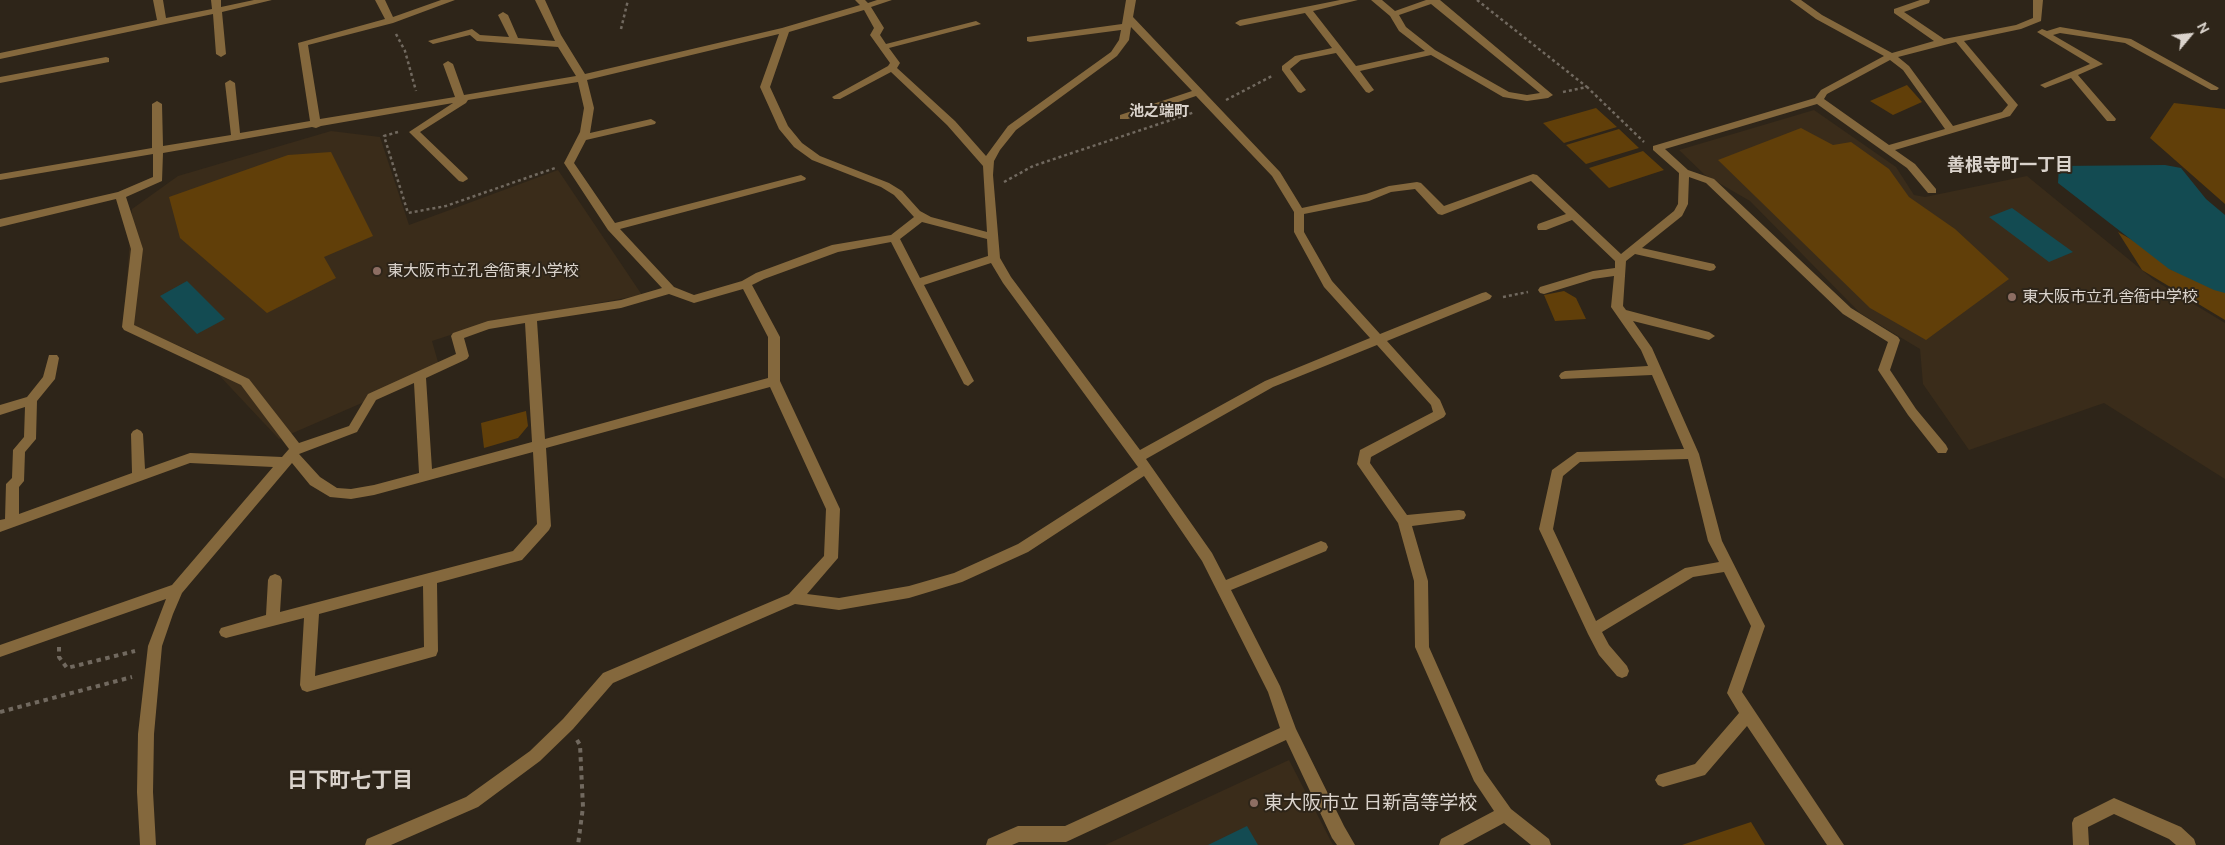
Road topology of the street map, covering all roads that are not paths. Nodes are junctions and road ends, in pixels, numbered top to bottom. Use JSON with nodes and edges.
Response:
{"nodes":[{"id":1,"x":158,"y":0,"type":"edge"},
{"id":2,"x":216,"y":0,"type":"edge"},
{"id":3,"x":267,"y":0,"type":"edge"},
{"id":4,"x":380,"y":0,"type":"edge"},
{"id":5,"x":450,"y":0,"type":"edge"},
{"id":6,"x":540,"y":0,"type":"edge"},
{"id":7,"x":887,"y":0,"type":"edge"},
{"id":8,"x":1131,"y":0,"type":"edge"},
{"id":9,"x":1353,"y":0,"type":"edge"},
{"id":10,"x":1376,"y":0,"type":"edge"},
{"id":11,"x":1434,"y":0,"type":"edge"},
{"id":12,"x":1795,"y":0,"type":"edge"},
{"id":13,"x":2038,"y":0,"type":"edge"},
{"id":14,"x":1926,"y":1,"type":"edge"},
{"id":15,"x":863,"y":3,"type":"edge"},
{"id":16,"x":1307,"y":9,"type":"junction"},
{"id":17,"x":218,"y":10,"type":"junction"},
{"id":18,"x":1394,"y":14,"type":"junction"},
{"id":19,"x":503,"y":15,"type":"dead end"},
{"id":20,"x":162,"y":22,"type":"junction"},
{"id":21,"x":387,"y":22,"type":"junction"},
{"id":22,"x":1128,"y":22,"type":"junction"},
{"id":23,"x":1240,"y":23,"type":"dead end"},
{"id":24,"x":2027,"y":23,"type":"junction"},
{"id":25,"x":976,"y":24,"type":"dead end"},
{"id":26,"x":785,"y":30,"type":"junction"},
{"id":27,"x":2045,"y":34,"type":"junction"},
{"id":28,"x":1030,"y":39,"type":"dead end"},
{"id":29,"x":1958,"y":39,"type":"junction"},
{"id":30,"x":433,"y":41,"type":"dead end"},
{"id":31,"x":515,"y":41,"type":"junction"},
{"id":32,"x":1942,"y":42,"type":"junction"},
{"id":33,"x":561,"y":44,"type":"junction"},
{"id":34,"x":884,"y":47,"type":"junction"},
{"id":35,"x":1338,"y":50,"type":"junction"},
{"id":36,"x":1432,"y":52,"type":"junction"},
{"id":37,"x":221,"y":54,"type":"dead end"},
{"id":38,"x":0,"y":56,"type":"edge"},
{"id":39,"x":1891,"y":56,"type":"junction"},
{"id":40,"x":106,"y":60,"type":"dead end"},
{"id":41,"x":448,"y":64,"type":"dead end"},
{"id":42,"x":892,"y":68,"type":"junction"},
{"id":43,"x":1353,"y":70,"type":"junction"},
{"id":44,"x":2072,"y":74,"type":"junction"},
{"id":45,"x":582,"y":78,"type":"junction"},
{"id":46,"x":0,"y":80,"type":"edge"},
{"id":47,"x":230,"y":83,"type":"dead end"},
{"id":48,"x":2046,"y":85,"type":"dead end"},
{"id":49,"x":2214,"y":88,"type":"dead end"},
{"id":50,"x":1301,"y":90,"type":"dead end"},
{"id":51,"x":1369,"y":90,"type":"dead end"},
{"id":52,"x":1198,"y":92,"type":"junction"},
{"id":53,"x":837,"y":96,"type":"dead end"},
{"id":54,"x":464,"y":98,"type":"junction"},
{"id":55,"x":1818,"y":100,"type":"junction"},
{"id":56,"x":157,"y":104,"type":"dead end"},
{"id":57,"x":1124,"y":117,"type":"dead end"},
{"id":58,"x":2111,"y":119,"type":"dead end"},
{"id":59,"x":651,"y":122,"type":"dead end"},
{"id":60,"x":316,"y":124,"type":"junction"},
{"id":61,"x":1951,"y":130,"type":"junction"},
{"id":62,"x":236,"y":138,"type":"junction"},
{"id":63,"x":582,"y":138,"type":"junction"},
{"id":64,"x":1888,"y":149,"type":"junction"},
{"id":65,"x":158,"y":151,"type":"junction"},
{"id":66,"x":988,"y":166,"type":"junction"},
{"id":67,"x":1684,"y":172,"type":"junction"},
{"id":68,"x":0,"y":177,"type":"edge"},
{"id":69,"x":801,"y":178,"type":"dead end"},
{"id":70,"x":463,"y":179,"type":"dead end"},
{"id":71,"x":1932,"y":191,"type":"dead end"},
{"id":72,"x":120,"y":195,"type":"junction"},
{"id":73,"x":1299,"y":212,"type":"junction"},
{"id":74,"x":1574,"y":216,"type":"junction"},
{"id":75,"x":921,"y":217,"type":"junction"},
{"id":76,"x":0,"y":223,"type":"edge"},
{"id":77,"x":612,"y":227,"type":"junction"},
{"id":78,"x":1542,"y":227,"type":"dead end"},
{"id":79,"x":993,"y":236,"type":"junction"},
{"id":80,"x":894,"y":238,"type":"junction"},
{"id":81,"x":1633,"y":250,"type":"junction"},
{"id":82,"x":994,"y":258,"type":"junction"},
{"id":83,"x":1621,"y":265,"type":"junction"},
{"id":84,"x":1710,"y":266,"type":"dead end"},
{"id":85,"x":917,"y":283,"type":"junction"},
{"id":86,"x":746,"y":284,"type":"junction"},
{"id":87,"x":670,"y":290,"type":"junction"},
{"id":88,"x":1544,"y":290,"type":"road end"},
{"id":89,"x":1486,"y":296,"type":"road end"},
{"id":90,"x":1623,"y":314,"type":"junction"},
{"id":91,"x":531,"y":318,"type":"junction"},
{"id":92,"x":1709,"y":336,"type":"dead end"},
{"id":93,"x":1377,"y":340,"type":"junction"},
{"id":94,"x":53,"y":358,"type":"dead end"},
{"id":95,"x":1655,"y":370,"type":"junction"},
{"id":96,"x":420,"y":375,"type":"junction"},
{"id":97,"x":1565,"y":376,"type":"dead end"},
{"id":98,"x":774,"y":380,"type":"junction"},
{"id":99,"x":968,"y":381,"type":"dead end"},
{"id":100,"x":31,"y":400,"type":"junction"},
{"id":101,"x":0,"y":410,"type":"edge"},
{"id":102,"x":137,"y":434,"type":"dead end"},
{"id":103,"x":540,"y":445,"type":"junction"},
{"id":104,"x":1942,"y":449,"type":"dead end"},
{"id":105,"x":1693,"y":454,"type":"junction"},
{"id":106,"x":291,"y":455,"type":"junction"},
{"id":107,"x":1142,"y":462,"type":"junction"},
{"id":108,"x":138,"y":476,"type":"junction"},
{"id":109,"x":426,"y":476,"type":"junction"},
{"id":110,"x":1459,"y":516,"type":"dead end"},
{"id":111,"x":1404,"y":521,"type":"junction"},
{"id":112,"x":6,"y":524,"type":"edge"},
{"id":113,"x":1320,"y":547,"type":"dead end"},
{"id":114,"x":1728,"y":566,"type":"junction"},
{"id":115,"x":430,"y":579,"type":"junction"},
{"id":116,"x":275,"y":580,"type":"dead end"},
{"id":117,"x":1222,"y":587,"type":"junction"},
{"id":118,"x":177,"y":588,"type":"junction"},
{"id":119,"x":794,"y":598,"type":"junction"},
{"id":120,"x":312,"y":610,"type":"junction"},
{"id":121,"x":273,"y":620,"type":"junction"},
{"id":122,"x":1593,"y":630,"type":"junction"},
{"id":123,"x":226,"y":632,"type":"dead end"},
{"id":124,"x":0,"y":651,"type":"edge"},
{"id":125,"x":1622,"y":671,"type":"dead end"},
{"id":126,"x":1749,"y":713,"type":"junction"},
{"id":127,"x":1289,"y":731,"type":"junction"},
{"id":128,"x":1663,"y":780,"type":"dead end"},
{"id":129,"x":1505,"y":814,"type":"junction"},
{"id":130,"x":148,"y":845,"type":"edge"},
{"id":131,"x":373,"y":845,"type":"edge"},
{"id":132,"x":994,"y":845,"type":"edge"},
{"id":133,"x":1347,"y":845,"type":"edge"},
{"id":134,"x":1447,"y":845,"type":"edge"},
{"id":135,"x":1544,"y":845,"type":"edge"},
{"id":136,"x":1836,"y":845,"type":"edge"},
{"id":137,"x":2081,"y":845,"type":"edge"},
{"id":138,"x":2188,"y":845,"type":"edge"}],
"edges":[{"from":1,"to":20,"type":"street"},
{"from":2,"to":17,"type":"street"},
{"from":3,"to":17,"type":"street"},
{"from":4,"to":21,"type":"street"},
{"from":5,"to":21,"type":"street"},
{"from":6,"to":33,"type":"street"},
{"from":7,"to":15,"type":"street"},
{"from":8,"to":22,"type":"street"},
{"from":9,"to":16,"type":"street"},
{"from":10,"to":18,"type":"street"},
{"from":11,"to":18,"type":"street"},
{"from":11,"to":36,"type":"street"},
{"from":12,"to":39,"type":"street"},
{"from":13,"to":24,"type":"street"},
{"from":14,"to":32,"type":"street"},
{"from":15,"to":26,"type":"street"},
{"from":15,"to":34,"type":"street"},
{"from":16,"to":23,"type":"street"},
{"from":16,"to":35,"type":"street"},
{"from":17,"to":20,"type":"street"},
{"from":17,"to":37,"type":"street"},
{"from":18,"to":36,"type":"street"},
{"from":19,"to":31,"type":"street"},
{"from":20,"to":38,"type":"street"},
{"from":21,"to":60,"type":"street"},
{"from":22,"to":28,"type":"street"},
{"from":22,"to":52,"type":"street"},
{"from":22,"to":66,"type":"street"},
{"from":24,"to":27,"type":"street"},
{"from":24,"to":29,"type":"street"},
{"from":25,"to":34,"type":"street"},
{"from":26,"to":45,"type":"street"},
{"from":26,"to":75,"type":"street"},
{"from":27,"to":44,"type":"street"},
{"from":27,"to":49,"type":"street"},
{"from":29,"to":32,"type":"street"},
{"from":29,"to":61,"type":"street"},
{"from":30,"to":31,"type":"street"},
{"from":31,"to":33,"type":"street"},
{"from":32,"to":39,"type":"street"},
{"from":33,"to":45,"type":"street"},
{"from":34,"to":42,"type":"street"},
{"from":35,"to":43,"type":"street"},
{"from":35,"to":50,"type":"street"},
{"from":36,"to":43,"type":"street"},
{"from":39,"to":55,"type":"street"},
{"from":39,"to":61,"type":"street"},
{"from":40,"to":46,"type":"street"},
{"from":41,"to":54,"type":"street"},
{"from":42,"to":53,"type":"street"},
{"from":42,"to":66,"type":"street"},
{"from":43,"to":51,"type":"street"},
{"from":44,"to":48,"type":"street"},
{"from":44,"to":58,"type":"street"},
{"from":45,"to":54,"type":"street"},
{"from":45,"to":63,"type":"street"},
{"from":47,"to":62,"type":"street"},
{"from":52,"to":57,"type":"street"},
{"from":52,"to":73,"type":"street"},
{"from":54,"to":60,"type":"street"},
{"from":54,"to":70,"type":"street"},
{"from":55,"to":64,"type":"street"},
{"from":55,"to":67,"type":"street"},
{"from":56,"to":65,"type":"street"},
{"from":59,"to":63,"type":"street"},
{"from":60,"to":62,"type":"street"},
{"from":61,"to":64,"type":"street"},
{"from":62,"to":65,"type":"street"},
{"from":63,"to":77,"type":"street"},
{"from":64,"to":71,"type":"street"},
{"from":65,"to":68,"type":"street"},
{"from":65,"to":72,"type":"street"},
{"from":66,"to":79,"type":"street"},
{"from":67,"to":81,"type":"street"},
{"from":67,"to":104,"type":"street"},
{"from":69,"to":77,"type":"street"},
{"from":72,"to":76,"type":"street"},
{"from":72,"to":106,"type":"street"},
{"from":73,"to":74,"type":"street"},
{"from":73,"to":93,"type":"street"},
{"from":74,"to":78,"type":"street"},
{"from":74,"to":83,"type":"street"},
{"from":75,"to":79,"type":"street"},
{"from":75,"to":80,"type":"street"},
{"from":77,"to":87,"type":"street"},
{"from":79,"to":82,"type":"street"},
{"from":80,"to":85,"type":"street"},
{"from":80,"to":86,"type":"street"},
{"from":81,"to":83,"type":"street"},
{"from":81,"to":84,"type":"street"},
{"from":82,"to":85,"type":"street"},
{"from":82,"to":107,"type":"street"},
{"from":83,"to":88,"type":"street"},
{"from":83,"to":90,"type":"street"},
{"from":85,"to":99,"type":"street"},
{"from":86,"to":87,"type":"street"},
{"from":86,"to":98,"type":"street"},
{"from":87,"to":91,"type":"street"},
{"from":89,"to":93,"type":"street"},
{"from":90,"to":92,"type":"street"},
{"from":90,"to":95,"type":"street"},
{"from":91,"to":96,"type":"street"},
{"from":91,"to":103,"type":"street"},
{"from":93,"to":107,"type":"street"},
{"from":93,"to":111,"type":"street"},
{"from":94,"to":100,"type":"street"},
{"from":95,"to":97,"type":"street"},
{"from":95,"to":105,"type":"street"},
{"from":96,"to":106,"type":"street"},
{"from":96,"to":109,"type":"street"},
{"from":98,"to":103,"type":"street"},
{"from":98,"to":119,"type":"street"},
{"from":100,"to":101,"type":"street"},
{"from":100,"to":112,"type":"street"},
{"from":102,"to":108,"type":"street"},
{"from":103,"to":109,"type":"street"},
{"from":103,"to":115,"type":"street"},
{"from":105,"to":114,"type":"street"},
{"from":105,"to":122,"type":"street"},
{"from":106,"to":108,"type":"street"},
{"from":106,"to":109,"type":"street"},
{"from":106,"to":118,"type":"street"},
{"from":107,"to":117,"type":"street"},
{"from":107,"to":119,"type":"street"},
{"from":108,"to":112,"type":"street"},
{"from":110,"to":111,"type":"street"},
{"from":111,"to":129,"type":"street"},
{"from":113,"to":117,"type":"street"},
{"from":114,"to":122,"type":"street"},
{"from":114,"to":126,"type":"street"},
{"from":115,"to":120,"type":"street"},
{"from":115,"to":120,"type":"street"},
{"from":116,"to":121,"type":"street"},
{"from":117,"to":127,"type":"street"},
{"from":118,"to":124,"type":"street"},
{"from":118,"to":130,"type":"street"},
{"from":119,"to":131,"type":"street"},
{"from":120,"to":121,"type":"street"},
{"from":121,"to":123,"type":"street"},
{"from":122,"to":125,"type":"street"},
{"from":126,"to":128,"type":"street"},
{"from":126,"to":136,"type":"street"},
{"from":127,"to":132,"type":"street"},
{"from":127,"to":133,"type":"street"},
{"from":129,"to":134,"type":"street"},
{"from":129,"to":135,"type":"street"},
{"from":137,"to":138,"type":"street"}]}
